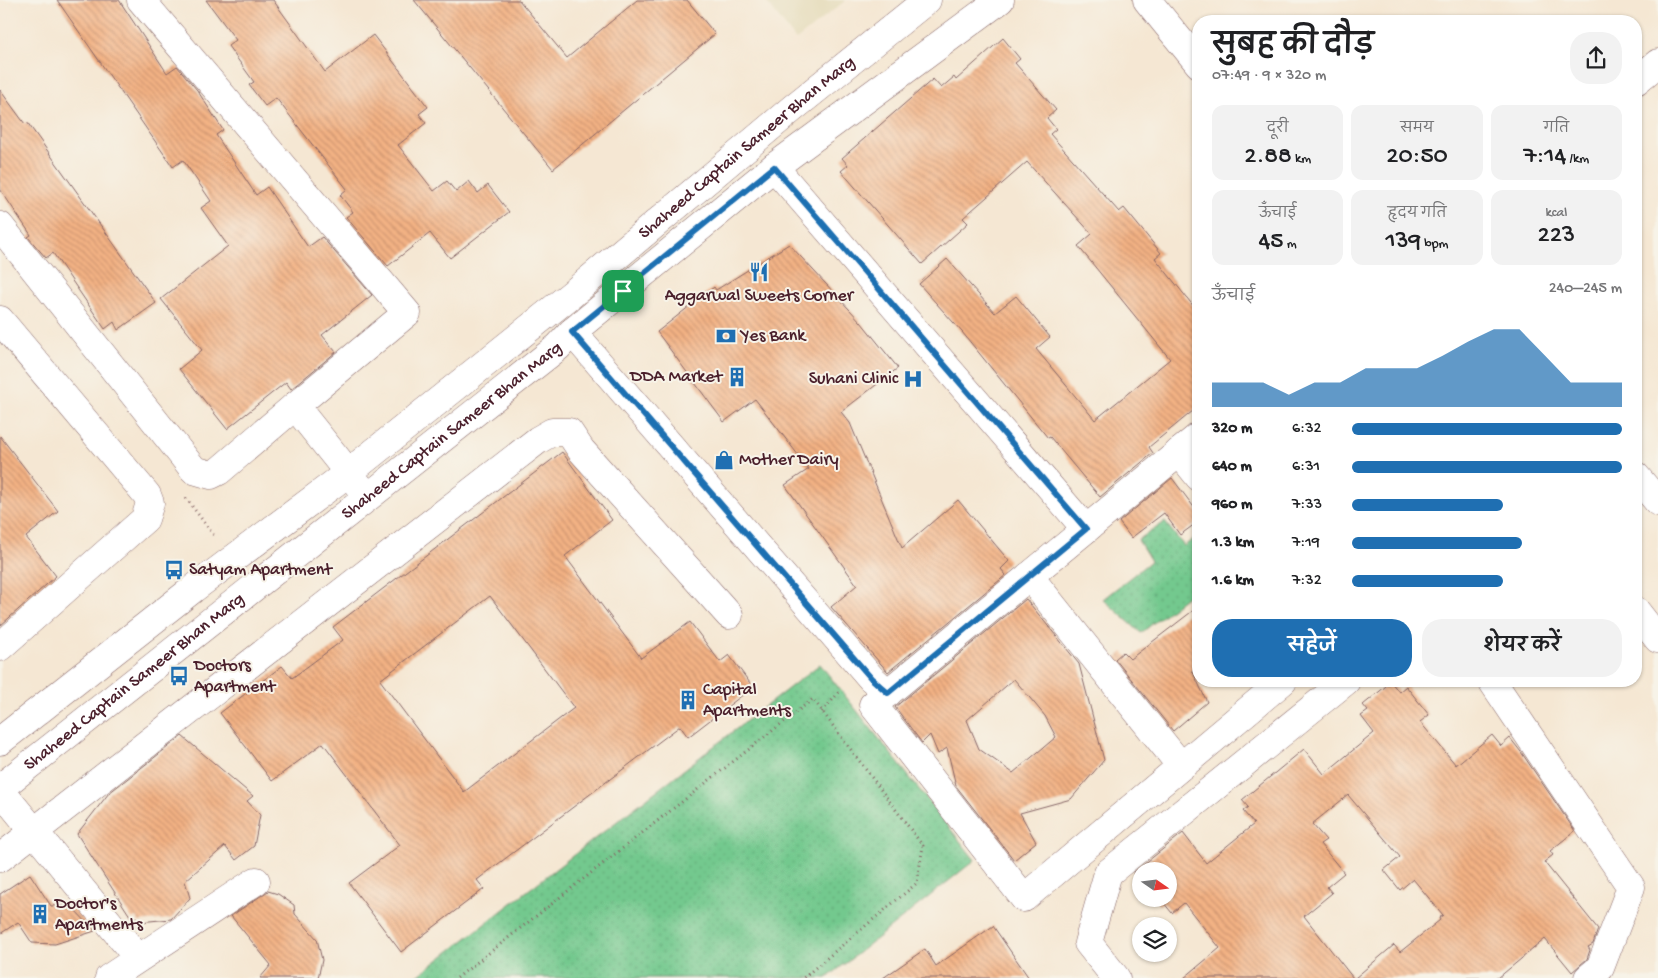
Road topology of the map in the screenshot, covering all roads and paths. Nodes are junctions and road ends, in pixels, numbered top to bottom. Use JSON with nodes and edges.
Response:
{"nodes":[{"id":1,"x":141,"y":0,"type":"edge"},
{"id":2,"x":927,"y":0,"type":"edge"},
{"id":3,"x":1000,"y":0,"type":"edge"},
{"id":4,"x":1147,"y":0,"type":"edge"},
{"id":5,"x":1192,"y":55,"type":"edge"},
{"id":6,"x":1658,"y":63,"type":"edge"},
{"id":7,"x":1642,"y":76,"type":"edge"},
{"id":8,"x":774,"y":167,"type":"junction"},
{"id":9,"x":0,"y":226,"type":"edge"},
{"id":10,"x":0,"y":320,"type":"edge"},
{"id":11,"x":572,"y":332,"type":"junction"},
{"id":12,"x":295,"y":406,"type":"junction"},
{"id":13,"x":1189,"y":444,"type":"edge"},
{"id":14,"x":348,"y":473,"type":"junction"},
{"id":15,"x":1642,"y":483,"type":"edge"},
{"id":16,"x":368,"y":497,"type":"junction"},
{"id":17,"x":1658,"y":502,"type":"edge"},
{"id":18,"x":1086,"y":529,"type":"junction"},
{"id":19,"x":1029,"y":576,"type":"junction"},
{"id":20,"x":729,"y":614,"type":"dead end"},
{"id":21,"x":1642,"y":619,"type":"edge"},
{"id":22,"x":1658,"y":639,"type":"edge"},
{"id":23,"x":0,"y":647,"type":"edge"},
{"id":24,"x":1275,"y":687,"type":"edge"},
{"id":25,"x":1339,"y":687,"type":"edge"},
{"id":26,"x":1496,"y":687,"type":"edge"},
{"id":27,"x":884,"y":690,"type":"junction"},
{"id":28,"x":0,"y":741,"type":"edge"},
{"id":29,"x":1182,"y":766,"type":"junction"},
{"id":30,"x":0,"y":789,"type":"edge"},
{"id":31,"x":34,"y":832,"type":"junction"},
{"id":32,"x":0,"y":858,"type":"edge"},
{"id":33,"x":256,"y":881,"type":"dead end"},
{"id":34,"x":138,"y":958,"type":"junction"},
{"id":35,"x":109,"y":978,"type":"edge"},
{"id":36,"x":457,"y":978,"type":"edge"},
{"id":37,"x":803,"y":978,"type":"edge"},
{"id":38,"x":1116,"y":978,"type":"edge"},
{"id":39,"x":1588,"y":978,"type":"edge"}],
"edges":[{"from":1,"to":12,"type":"street"},
{"from":2,"to":14,"type":"street","name":"Shaheed Captain Sameer Bhan Marg"},
{"from":3,"to":8,"type":"street","name":"Shaheed Captain Sameer Bhan Marg"},
{"from":4,"to":5,"type":"street"},
{"from":6,"to":7,"type":"street"},
{"from":8,"to":11,"type":"street","name":"Shaheed Captain Sameer Bhan Marg"},
{"from":8,"to":18,"type":"street"},
{"from":9,"to":12,"type":"street"},
{"from":10,"to":23,"type":"street"},
{"from":11,"to":16,"type":"street","name":"Shaheed Captain Sameer Bhan Marg"},
{"from":11,"to":27,"type":"street"},
{"from":12,"to":14,"type":"street"},
{"from":13,"to":18,"type":"street"},
{"from":14,"to":16,"type":"street"},
{"from":14,"to":28,"type":"street","name":"Shaheed Captain Sameer Bhan Marg"},
{"from":15,"to":17,"type":"street"},
{"from":16,"to":30,"type":"street","name":"Shaheed Captain Sameer Bhan Marg"},
{"from":18,"to":19,"type":"street"},
{"from":19,"to":27,"type":"street"},
{"from":19,"to":29,"type":"street"},
{"from":20,"to":31,"type":"street"},
{"from":21,"to":22,"type":"street"},
{"from":24,"to":29,"type":"street"},
{"from":25,"to":38,"type":"street"},
{"from":26,"to":39,"type":"street"},
{"from":27,"to":29,"type":"street"},
{"from":30,"to":31,"type":"street"},
{"from":31,"to":32,"type":"street"},
{"from":31,"to":34,"type":"street"},
{"from":33,"to":34,"type":"street"},
{"from":34,"to":35,"type":"street"},
{"from":36,"to":37,"type":"path"}]}
